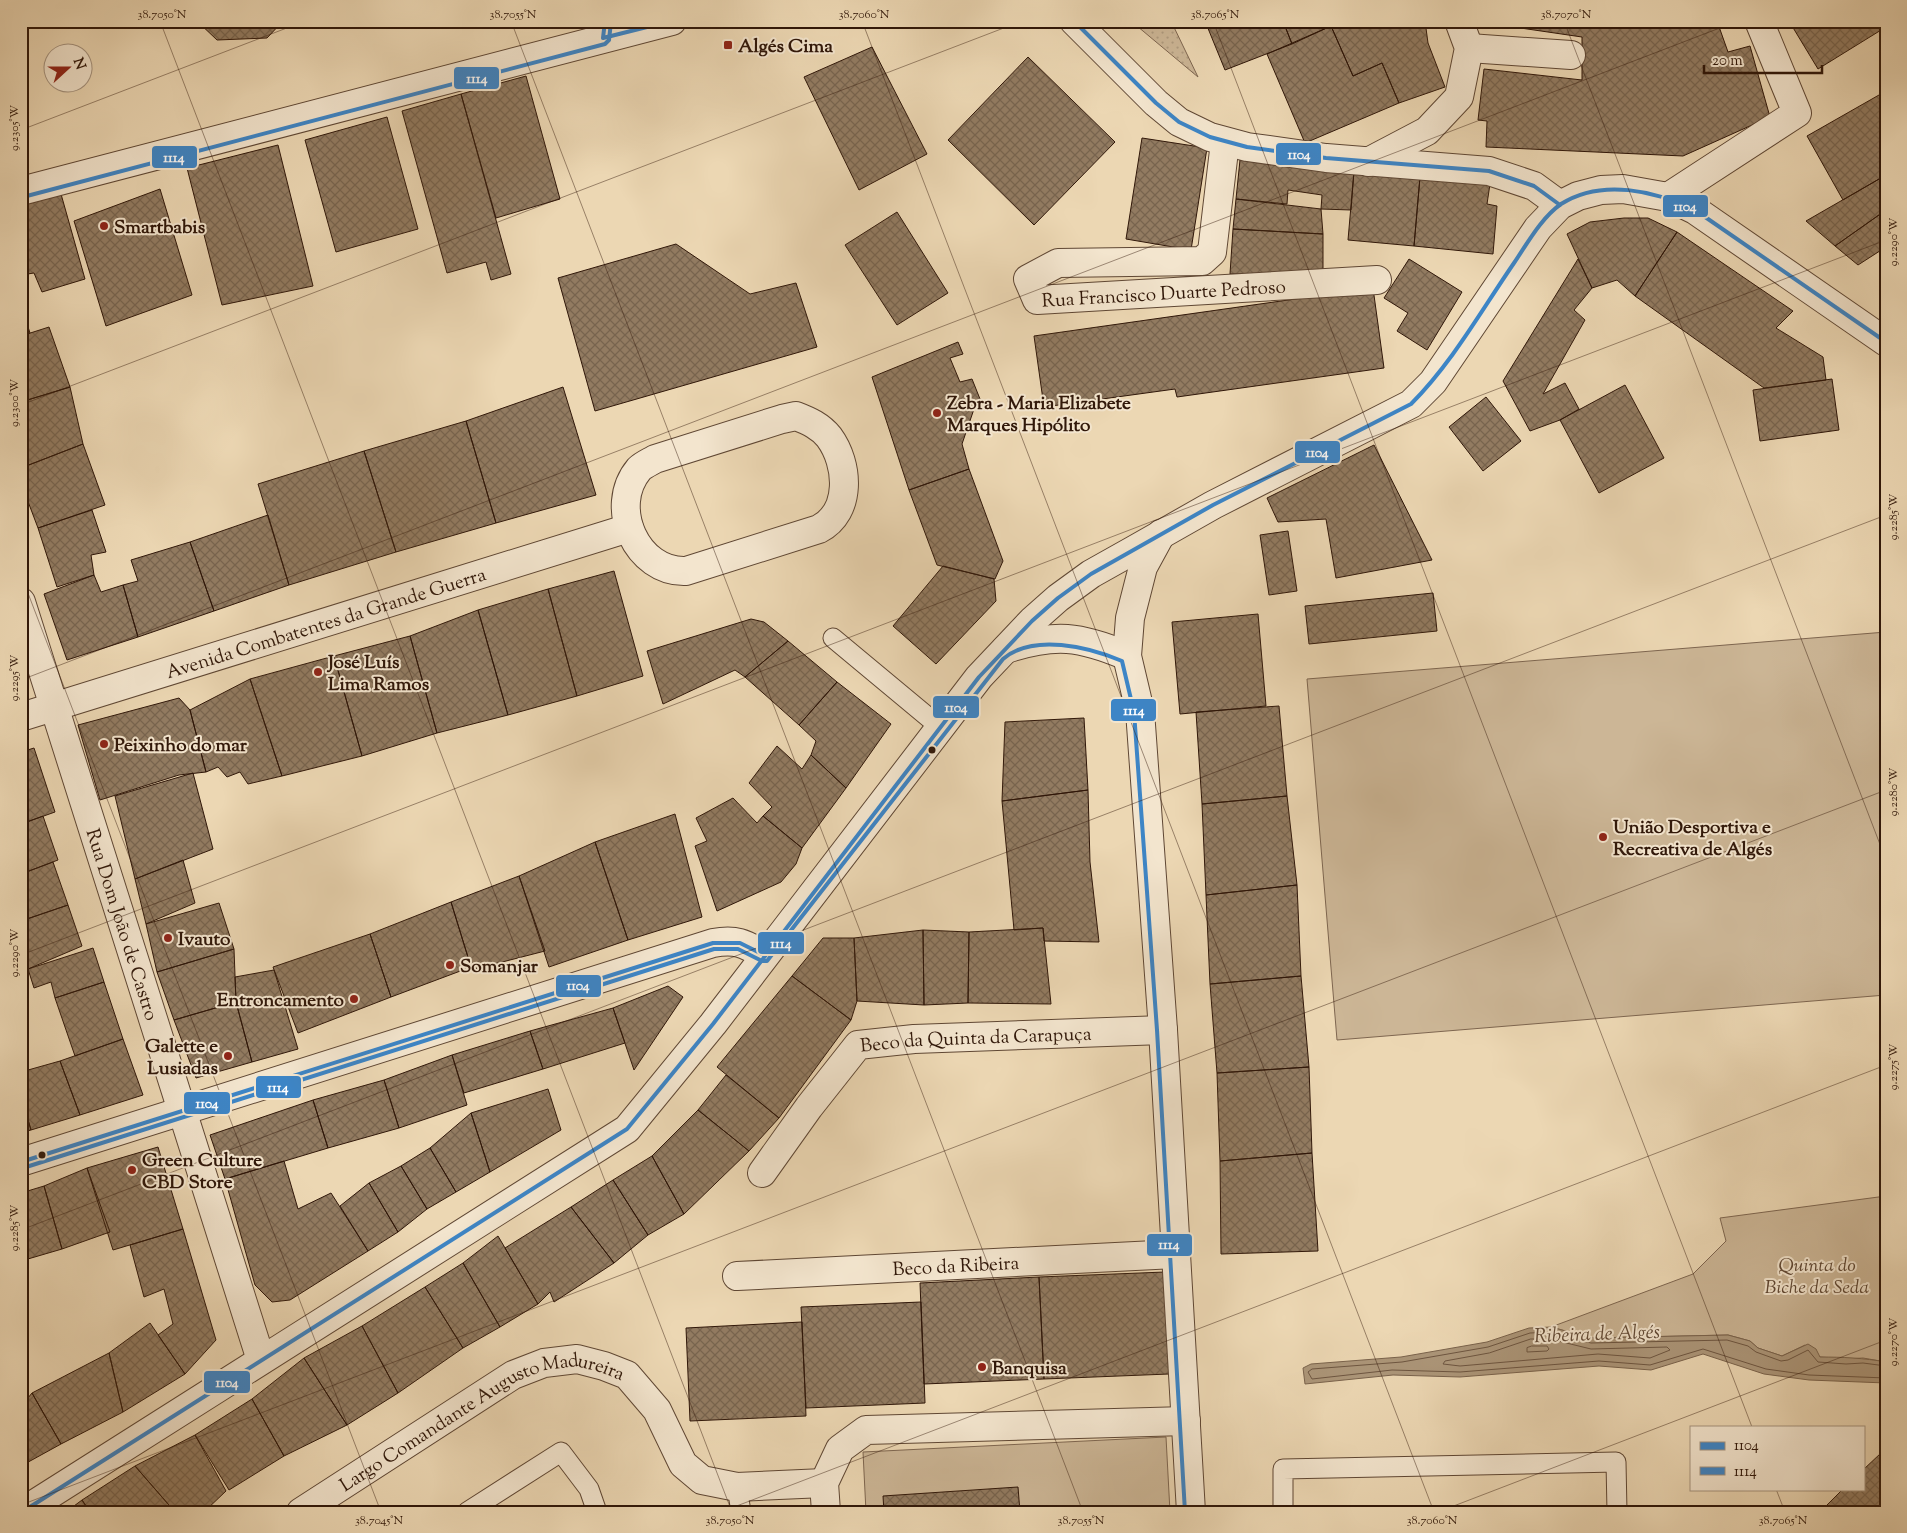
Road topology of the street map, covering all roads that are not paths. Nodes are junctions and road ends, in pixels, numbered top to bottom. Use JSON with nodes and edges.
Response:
{"nodes":[{"id":1,"x":672,"y":21,"type":"edge"},
{"id":2,"x":1074,"y":21,"type":"edge"},
{"id":3,"x":1460,"y":21,"type":"edge"},
{"id":4,"x":1759,"y":21,"type":"edge"},
{"id":5,"x":604,"y":30,"type":"edge"},
{"id":6,"x":1469,"y":48,"type":"junction"},
{"id":7,"x":1570,"y":55,"type":"dead end"},
{"id":8,"x":1225,"y":142,"type":"junction"},
{"id":9,"x":1368,"y":162,"type":"junction"},
{"id":10,"x":21,"y":192,"type":"edge"},
{"id":11,"x":1668,"y":197,"type":"junction"},
{"id":12,"x":1560,"y":205,"type":"junction"},
{"id":13,"x":1377,"y":280,"type":"dead end"},
{"id":14,"x":1886,"y":342,"type":"edge"},
{"id":15,"x":629,"y":528,"type":"junction"},
{"id":16,"x":1161,"y":534,"type":"junction"},
{"id":17,"x":21,"y":602,"type":"edge"},
{"id":18,"x":833,"y":638,"type":"dead end"},
{"id":19,"x":1006,"y":649,"type":"junction"},
{"id":20,"x":1127,"y":656,"type":"junction"},
{"id":21,"x":55,"y":708,"type":"junction"},
{"id":22,"x":21,"y":717,"type":"edge"},
{"id":23,"x":940,"y":727,"type":"junction"},
{"id":24,"x":764,"y":955,"type":"junction"},
{"id":25,"x":1163,"y":1030,"type":"junction"},
{"id":26,"x":182,"y":1110,"type":"junction"},
{"id":27,"x":21,"y":1162,"type":"edge"},
{"id":28,"x":762,"y":1173,"type":"dead end"},
{"id":29,"x":1175,"y":1254,"type":"junction"},
{"id":30,"x":737,"y":1276,"type":"dead end"},
{"id":31,"x":261,"y":1360,"type":"junction"},
{"id":32,"x":1186,"y":1422,"type":"junction"},
{"id":33,"x":824,"y":1483,"type":"junction"},
{"id":34,"x":739,"y":1499,"type":"edge"},
{"id":35,"x":22,"y":1512,"type":"edge"},
{"id":36,"x":301,"y":1512,"type":"edge"},
{"id":37,"x":467,"y":1512,"type":"edge"},
{"id":38,"x":597,"y":1512,"type":"edge"},
{"id":39,"x":826,"y":1512,"type":"edge"},
{"id":40,"x":1191,"y":1512,"type":"edge"},
{"id":41,"x":1283,"y":1512,"type":"edge"},
{"id":42,"x":1617,"y":1512,"type":"edge"}],
"edges":[{"from":1,"to":5,"type":"street"},
{"from":2,"to":8,"type":"street"},
{"from":3,"to":6,"type":"street"},
{"from":4,"to":11,"type":"street"},
{"from":5,"to":10,"type":"street"},
{"from":6,"to":7,"type":"street"},
{"from":6,"to":9,"type":"street"},
{"from":8,"to":9,"type":"street"},
{"from":8,"to":13,"type":"street","name":"Rua Francisco Duarte Pedroso"},
{"from":9,"to":12,"type":"street"},
{"from":11,"to":12,"type":"street"},
{"from":11,"to":14,"type":"street"},
{"from":12,"to":16,"type":"street"},
{"from":15,"to":15,"type":"street"},
{"from":15,"to":21,"type":"street","name":"Avenida Combatentes da Grande Guerra"},
{"from":16,"to":19,"type":"street"},
{"from":16,"to":20,"type":"street"},
{"from":17,"to":21,"type":"street","name":"Rua Dom João de Castro"},
{"from":18,"to":23,"type":"lane"},
{"from":19,"to":20,"type":"street"},
{"from":19,"to":23,"type":"street"},
{"from":20,"to":25,"type":"street"},
{"from":21,"to":22,"type":"street","name":"Avenida Combatentes da Grande Guerra"},
{"from":21,"to":26,"type":"street","name":"Rua Dom João de Castro"},
{"from":23,"to":24,"type":"street"},
{"from":24,"to":26,"type":"street"},
{"from":24,"to":31,"type":"street"},
{"from":25,"to":28,"type":"street","name":"Beco da Quinta da Carapuça"},
{"from":25,"to":29,"type":"street"},
{"from":26,"to":27,"type":"street"},
{"from":26,"to":31,"type":"street","name":"Rua Dom João de Castro"},
{"from":29,"to":30,"type":"street","name":"Beco da Ribeira"},
{"from":29,"to":32,"type":"street"},
{"from":31,"to":35,"type":"street"},
{"from":32,"to":33,"type":"street"},
{"from":32,"to":40,"type":"street"},
{"from":33,"to":34,"type":"street","name":"Largo Comandante Augusto Madureira"},
{"from":33,"to":39,"type":"street"},
{"from":34,"to":36,"type":"street","name":"Largo Comandante Augusto Madureira"},
{"from":37,"to":38,"type":"lane"},
{"from":41,"to":42,"type":"lane"}]}
